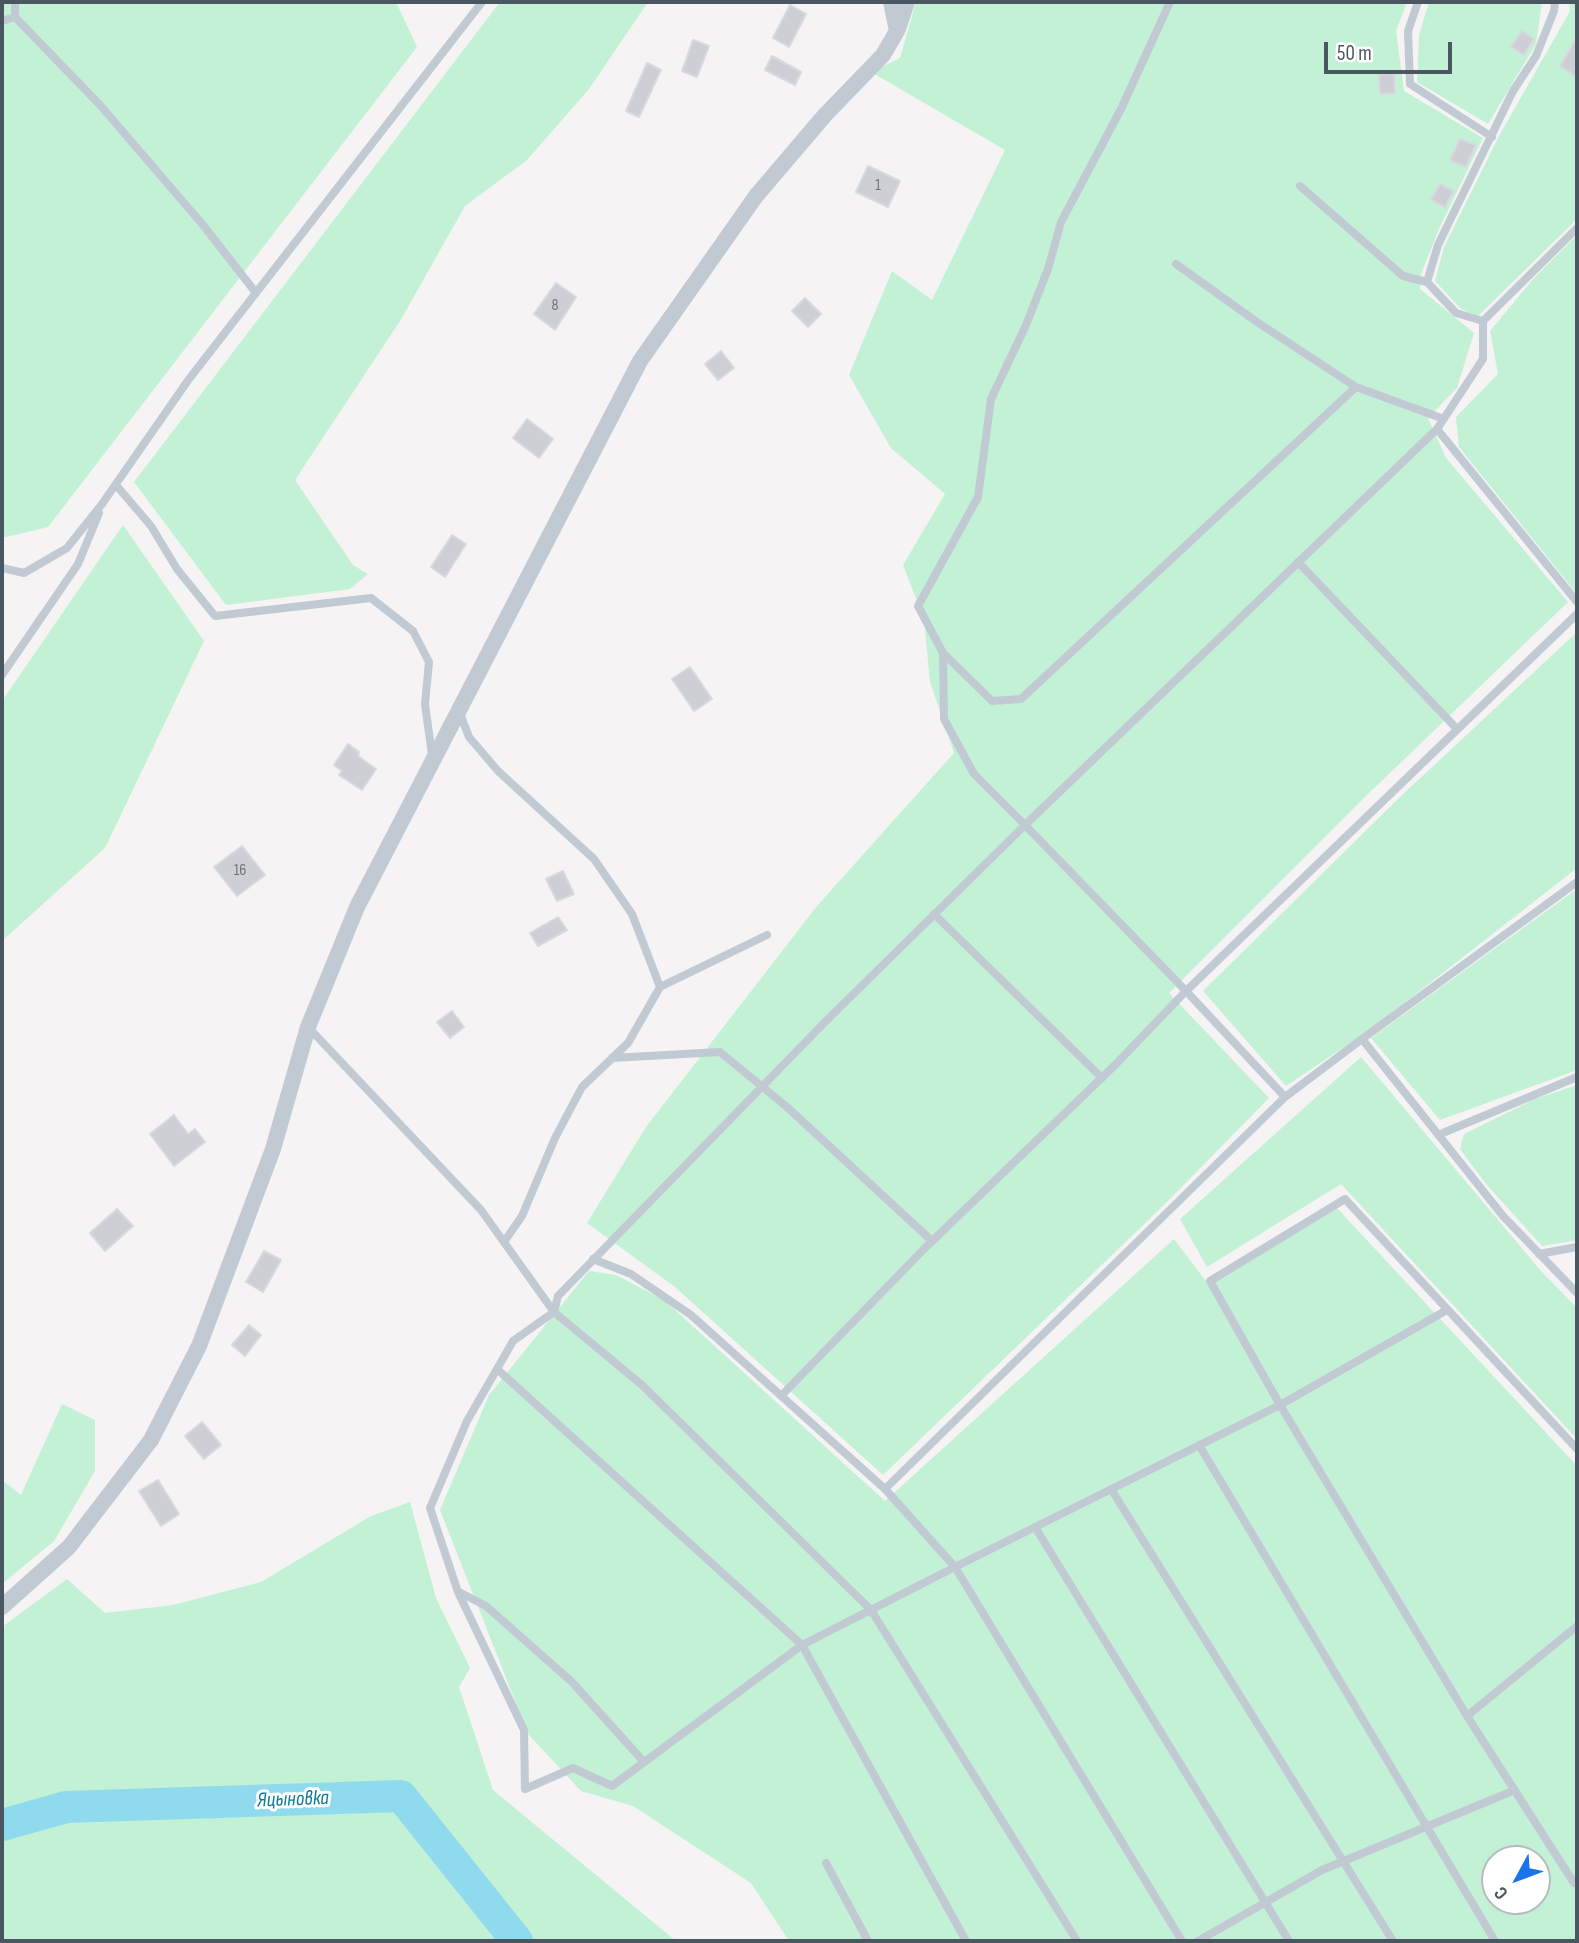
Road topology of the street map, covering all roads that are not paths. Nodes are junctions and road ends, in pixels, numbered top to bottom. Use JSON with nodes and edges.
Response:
{"nodes":[{"id":1,"x":15,"y":2,"type":"edge"},
{"id":2,"x":482,"y":2,"type":"edge"},
{"id":3,"x":891,"y":2,"type":"edge"},
{"id":4,"x":907,"y":2,"type":"edge"},
{"id":5,"x":1170,"y":2,"type":"edge"},
{"id":6,"x":1419,"y":2,"type":"edge"},
{"id":7,"x":1555,"y":2,"type":"edge"},
{"id":8,"x":15,"y":17,"type":"junction"},
{"id":9,"x":2,"y":21,"type":"edge"},
{"id":10,"x":897,"y":31,"type":"junction"},
{"id":11,"x":1492,"y":136,"type":"junction"},
{"id":12,"x":1300,"y":186,"type":"dead end"},
{"id":13,"x":1577,"y":228,"type":"edge"},
{"id":14,"x":1176,"y":264,"type":"dead end"},
{"id":15,"x":1427,"y":282,"type":"junction"},
{"id":16,"x":256,"y":293,"type":"junction"},
{"id":17,"x":1483,"y":321,"type":"junction"},
{"id":18,"x":1356,"y":387,"type":"junction"},
{"id":19,"x":1444,"y":419,"type":"junction"},
{"id":20,"x":1437,"y":429,"type":"junction"},
{"id":21,"x":116,"y":485,"type":"junction"},
{"id":22,"x":102,"y":504,"type":"junction"},
{"id":23,"x":1298,"y":562,"type":"junction"},
{"id":24,"x":2,"y":568,"type":"edge"},
{"id":25,"x":1577,"y":602,"type":"edge"},
{"id":26,"x":1577,"y":614,"type":"edge"},
{"id":27,"x":943,"y":653,"type":"junction"},
{"id":28,"x":2,"y":675,"type":"edge"},
{"id":29,"x":459,"y":712,"type":"junction"},
{"id":30,"x":1457,"y":729,"type":"junction"},
{"id":31,"x":433,"y":762,"type":"junction"},
{"id":32,"x":1025,"y":825,"type":"junction"},
{"id":33,"x":1577,"y":882,"type":"edge"},
{"id":34,"x":934,"y":914,"type":"junction"},
{"id":35,"x":767,"y":934,"type":"dead end"},
{"id":36,"x":660,"y":987,"type":"junction"},
{"id":37,"x":1186,"y":991,"type":"junction"},
{"id":38,"x":308,"y":1027,"type":"junction"},
{"id":39,"x":1363,"y":1039,"type":"junction"},
{"id":40,"x":612,"y":1058,"type":"junction"},
{"id":41,"x":1577,"y":1077,"type":"edge"},
{"id":42,"x":1102,"y":1079,"type":"junction"},
{"id":43,"x":762,"y":1086,"type":"junction"},
{"id":44,"x":1285,"y":1097,"type":"junction"},
{"id":45,"x":1438,"y":1135,"type":"junction"},
{"id":46,"x":932,"y":1241,"type":"junction"},
{"id":47,"x":504,"y":1242,"type":"junction"},
{"id":48,"x":1577,"y":1247,"type":"edge"},
{"id":49,"x":1539,"y":1254,"type":"junction"},
{"id":50,"x":593,"y":1259,"type":"junction"},
{"id":51,"x":1577,"y":1293,"type":"edge"},
{"id":52,"x":1447,"y":1310,"type":"junction"},
{"id":53,"x":555,"y":1312,"type":"junction"},
{"id":54,"x":497,"y":1369,"type":"junction"},
{"id":55,"x":781,"y":1396,"type":"junction"},
{"id":56,"x":1280,"y":1405,"type":"junction"},
{"id":57,"x":1199,"y":1445,"type":"junction"},
{"id":58,"x":1577,"y":1449,"type":"edge"},
{"id":59,"x":885,"y":1489,"type":"junction"},
{"id":60,"x":1111,"y":1489,"type":"junction"},
{"id":61,"x":1035,"y":1527,"type":"junction"},
{"id":62,"x":955,"y":1567,"type":"junction"},
{"id":63,"x":458,"y":1592,"type":"junction"},
{"id":64,"x":2,"y":1607,"type":"edge"},
{"id":65,"x":871,"y":1610,"type":"junction"},
{"id":66,"x":1577,"y":1626,"type":"edge"},
{"id":67,"x":802,"y":1645,"type":"junction"},
{"id":68,"x":1467,"y":1716,"type":"junction"},
{"id":69,"x":644,"y":1762,"type":"junction"},
{"id":70,"x":1515,"y":1790,"type":"junction"},
{"id":71,"x":1427,"y":1827,"type":"junction"},
{"id":72,"x":1344,"y":1861,"type":"junction"},
{"id":73,"x":826,"y":1863,"type":"dead end"},
{"id":74,"x":1576,"y":1885,"type":"edge"},
{"id":75,"x":1265,"y":1903,"type":"junction"},
{"id":76,"x":868,"y":1941,"type":"edge"},
{"id":77,"x":966,"y":1941,"type":"edge"},
{"id":78,"x":1077,"y":1941,"type":"edge"},
{"id":79,"x":1182,"y":1941,"type":"edge"},
{"id":80,"x":1198,"y":1941,"type":"edge"},
{"id":81,"x":1289,"y":1941,"type":"edge"},
{"id":82,"x":1393,"y":1941,"type":"edge"},
{"id":83,"x":1495,"y":1941,"type":"edge"}],
"edges":[{"from":1,"to":8,"type":"lane"},
{"from":2,"to":16,"type":"lane"},
{"from":3,"to":10,"type":"street"},
{"from":4,"to":10,"type":"street"},
{"from":5,"to":27,"type":"lane"},
{"from":6,"to":11,"type":"lane"},
{"from":7,"to":11,"type":"lane"},
{"from":8,"to":9,"type":"lane"},
{"from":8,"to":16,"type":"lane"},
{"from":10,"to":29,"type":"street"},
{"from":11,"to":15,"type":"lane"},
{"from":12,"to":15,"type":"lane"},
{"from":13,"to":17,"type":"lane"},
{"from":14,"to":18,"type":"lane"},
{"from":15,"to":17,"type":"lane"},
{"from":16,"to":21,"type":"lane"},
{"from":17,"to":19,"type":"lane"},
{"from":18,"to":19,"type":"lane"},
{"from":18,"to":27,"type":"lane"},
{"from":19,"to":20,"type":"lane"},
{"from":20,"to":23,"type":"lane"},
{"from":20,"to":25,"type":"lane"},
{"from":21,"to":22,"type":"lane"},
{"from":21,"to":31,"type":"lane"},
{"from":22,"to":24,"type":"lane"},
{"from":22,"to":28,"type":"lane"},
{"from":23,"to":30,"type":"lane"},
{"from":23,"to":32,"type":"lane"},
{"from":26,"to":30,"type":"lane"},
{"from":27,"to":32,"type":"lane"},
{"from":29,"to":31,"type":"street"},
{"from":29,"to":36,"type":"lane"},
{"from":30,"to":37,"type":"lane"},
{"from":31,"to":38,"type":"street"},
{"from":32,"to":34,"type":"lane"},
{"from":32,"to":37,"type":"lane"},
{"from":33,"to":39,"type":"lane"},
{"from":34,"to":42,"type":"lane"},
{"from":34,"to":43,"type":"lane"},
{"from":35,"to":36,"type":"lane"},
{"from":36,"to":40,"type":"lane"},
{"from":37,"to":42,"type":"lane"},
{"from":37,"to":44,"type":"lane"},
{"from":38,"to":47,"type":"lane"},
{"from":38,"to":64,"type":"street"},
{"from":39,"to":44,"type":"lane"},
{"from":39,"to":45,"type":"lane"},
{"from":40,"to":43,"type":"lane"},
{"from":40,"to":47,"type":"lane"},
{"from":41,"to":45,"type":"lane"},
{"from":42,"to":46,"type":"lane"},
{"from":43,"to":46,"type":"lane"},
{"from":43,"to":50,"type":"lane"},
{"from":44,"to":59,"type":"lane"},
{"from":45,"to":49,"type":"lane"},
{"from":46,"to":55,"type":"lane"},
{"from":47,"to":53,"type":"lane"},
{"from":48,"to":49,"type":"lane"},
{"from":49,"to":51,"type":"lane"},
{"from":50,"to":53,"type":"lane"},
{"from":50,"to":55,"type":"lane"},
{"from":52,"to":56,"type":"lane"},
{"from":52,"to":56,"type":"lane"},
{"from":52,"to":58,"type":"lane"},
{"from":53,"to":54,"type":"lane"},
{"from":53,"to":65,"type":"lane"},
{"from":54,"to":63,"type":"lane"},
{"from":54,"to":67,"type":"lane"},
{"from":55,"to":59,"type":"lane"},
{"from":56,"to":57,"type":"lane"},
{"from":56,"to":68,"type":"lane"},
{"from":57,"to":60,"type":"lane"},
{"from":57,"to":71,"type":"lane"},
{"from":59,"to":62,"type":"lane"},
{"from":60,"to":61,"type":"lane"},
{"from":60,"to":72,"type":"lane"},
{"from":61,"to":62,"type":"lane"},
{"from":61,"to":75,"type":"lane"},
{"from":62,"to":65,"type":"lane"},
{"from":62,"to":79,"type":"lane"},
{"from":63,"to":69,"type":"lane"},
{"from":63,"to":69,"type":"lane"},
{"from":65,"to":67,"type":"lane"},
{"from":65,"to":78,"type":"lane"},
{"from":66,"to":68,"type":"lane"},
{"from":67,"to":69,"type":"lane"},
{"from":67,"to":77,"type":"lane"},
{"from":68,"to":70,"type":"lane"},
{"from":70,"to":71,"type":"lane"},
{"from":70,"to":74,"type":"lane"},
{"from":71,"to":72,"type":"lane"},
{"from":71,"to":83,"type":"lane"},
{"from":72,"to":75,"type":"lane"},
{"from":72,"to":82,"type":"lane"},
{"from":73,"to":76,"type":"lane"},
{"from":75,"to":80,"type":"lane"},
{"from":75,"to":81,"type":"lane"}]}
